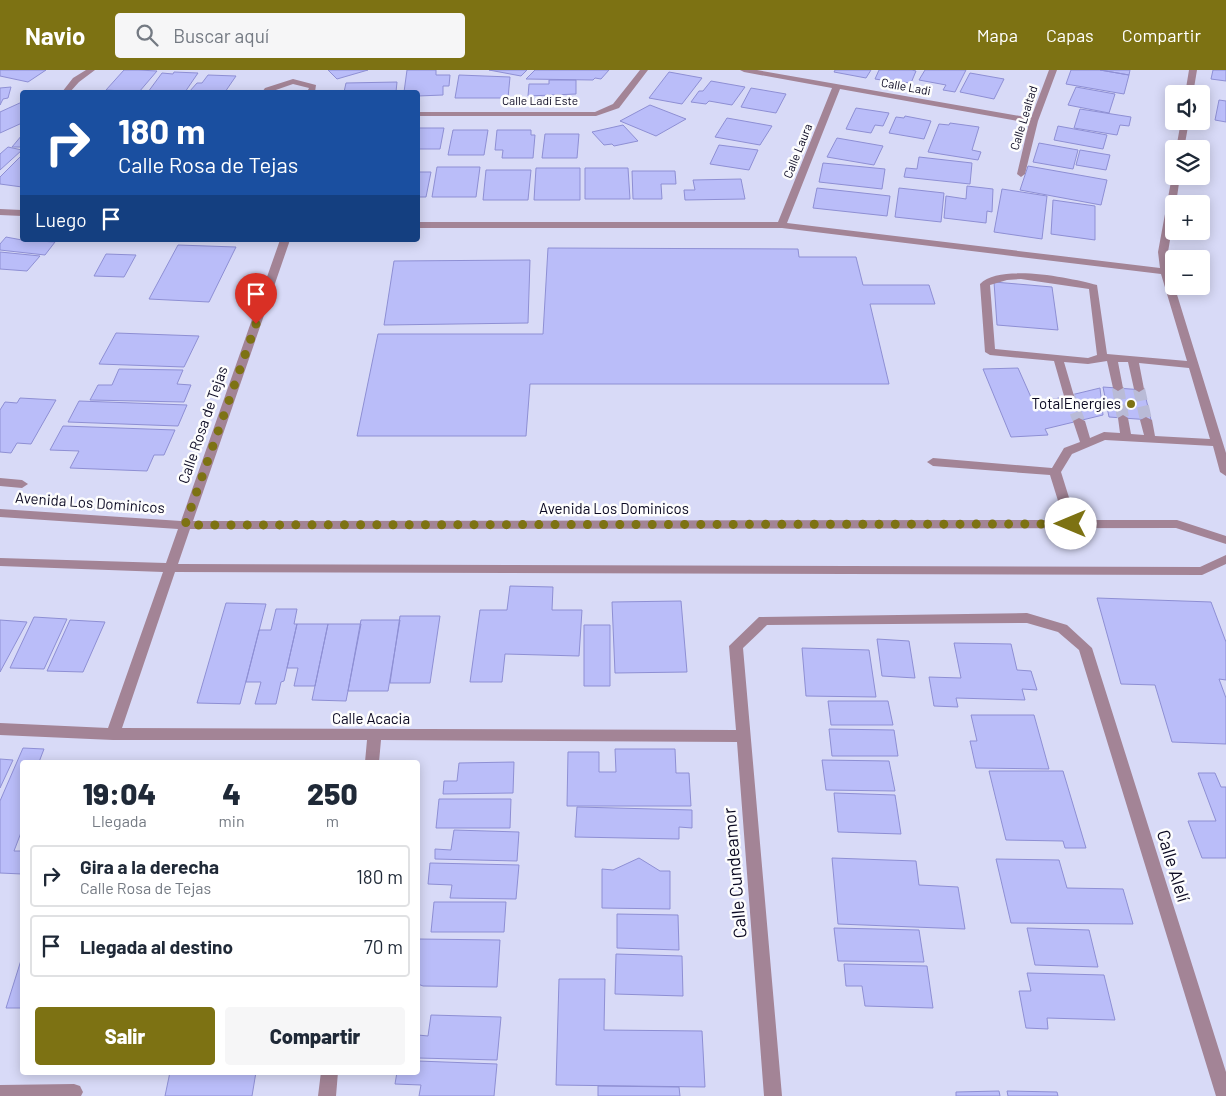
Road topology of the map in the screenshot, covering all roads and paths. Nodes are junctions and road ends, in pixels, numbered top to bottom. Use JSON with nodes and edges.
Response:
{"nodes":[{"id":1,"x":91,"y":70,"type":"edge"},
{"id":2,"x":644,"y":70,"type":"edge"},
{"id":3,"x":744,"y":70,"type":"edge"},
{"id":4,"x":1053,"y":70,"type":"edge"},
{"id":5,"x":1193,"y":70,"type":"edge"},
{"id":6,"x":1190,"y":85,"type":"edge"},
{"id":7,"x":837,"y":86,"type":"junction"},
{"id":8,"x":68,"y":90,"type":"edge"},
{"id":9,"x":268,"y":90,"type":"edge"},
{"id":10,"x":312,"y":90,"type":"edge"},
{"id":11,"x":420,"y":114,"type":"edge"},
{"id":12,"x":1034,"y":121,"type":"junction"},
{"id":13,"x":1022,"y":174,"type":"dead end"},
{"id":14,"x":1174,"y":185,"type":"edge"},
{"id":15,"x":0,"y":212,"type":"edge"},
{"id":16,"x":20,"y":213,"type":"edge"},
{"id":17,"x":420,"y":225,"type":"edge"},
{"id":18,"x":782,"y":225,"type":"junction"},
{"id":19,"x":284,"y":242,"type":"edge"},
{"id":20,"x":1165,"y":272,"type":"joint"},
{"id":21,"x":1172,"y":295,"type":"edge"},
{"id":22,"x":1107,"y":357,"type":"junction"},
{"id":23,"x":1058,"y":358,"type":"junction"},
{"id":24,"x":1133,"y":360,"type":"junction"},
{"id":25,"x":1193,"y":365,"type":"junction"},
{"id":26,"x":1118,"y":388,"type":"tunnel mouth"},
{"id":27,"x":1139,"y":389,"type":"tunnel mouth"},
{"id":28,"x":1069,"y":396,"type":"tunnel mouth"},
{"id":29,"x":1123,"y":418,"type":"tunnel mouth"},
{"id":30,"x":1146,"y":420,"type":"tunnel mouth"},
{"id":31,"x":1079,"y":421,"type":"tunnel mouth"},
{"id":32,"x":1126,"y":437,"type":"junction"},
{"id":33,"x":1150,"y":438,"type":"junction"},
{"id":34,"x":1086,"y":442,"type":"junction"},
{"id":35,"x":1217,"y":443,"type":"junction"},
{"id":36,"x":933,"y":462,"type":"dead end"},
{"id":37,"x":1056,"y":472,"type":"junction"},
{"id":38,"x":1226,"y":472,"type":"edge"},
{"id":39,"x":0,"y":482,"type":"edge"},
{"id":40,"x":22,"y":484,"type":"dead end"},
{"id":41,"x":0,"y":514,"type":"edge"},
{"id":42,"x":1071,"y":524,"type":"junction"},
{"id":43,"x":185,"y":525,"type":"junction"},
{"id":44,"x":1226,"y":540,"type":"edge"},
{"id":45,"x":1226,"y":559,"type":"edge"},
{"id":46,"x":0,"y":562,"type":"edge"},
{"id":47,"x":171,"y":568,"type":"junction"},
{"id":48,"x":736,"y":646,"type":"joint"},
{"id":49,"x":0,"y":729,"type":"edge"},
{"id":50,"x":113,"y":734,"type":"junction"},
{"id":51,"x":375,"y":735,"type":"junction"},
{"id":52,"x":743,"y":736,"type":"junction"},
{"id":53,"x":372,"y":760,"type":"edge"},
{"id":54,"x":330,"y":1075,"type":"edge"},
{"id":55,"x":74,"y":1092,"type":"dead end"},
{"id":56,"x":0,"y":1093,"type":"edge"},
{"id":57,"x":327,"y":1096,"type":"edge"},
{"id":58,"x":773,"y":1096,"type":"edge"},
{"id":59,"x":1225,"y":1096,"type":"edge"}],
"edges":[{"from":1,"to":8,"type":"street"},
{"from":2,"to":11,"type":"street","name":"Calle Ladi Este"},
{"from":3,"to":7,"type":"street","name":"Calle Ladi"},
{"from":4,"to":12,"type":"street","name":"Calle Lealtad"},
{"from":5,"to":6,"type":"street"},
{"from":7,"to":12,"type":"street","name":"Calle Ladi"},
{"from":7,"to":18,"type":"street","name":"Calle Laura"},
{"from":9,"to":10,"type":"street"},
{"from":12,"to":13,"type":"street","name":"Calle Lealtad"},
{"from":14,"to":20,"type":"street"},
{"from":15,"to":16,"type":"street"},
{"from":17,"to":18,"type":"street"},
{"from":18,"to":20,"type":"street"},
{"from":19,"to":43,"type":"street","name":"Calle Rosa de Tejas"},
{"from":21,"to":25,"type":"street"},
{"from":22,"to":23,"type":"street"},
{"from":22,"to":23,"type":"street"},
{"from":22,"to":24,"type":"street"},
{"from":22,"to":26,"type":"street"},
{"from":23,"to":28,"type":"street"},
{"from":24,"to":25,"type":"street"},
{"from":24,"to":27,"type":"street"},
{"from":25,"to":35,"type":"street"},
{"from":29,"to":32,"type":"street"},
{"from":30,"to":33,"type":"street"},
{"from":31,"to":34,"type":"street"},
{"from":32,"to":33,"type":"street"},
{"from":32,"to":34,"type":"street"},
{"from":33,"to":35,"type":"street"},
{"from":34,"to":37,"type":"street"},
{"from":35,"to":38,"type":"street"},
{"from":36,"to":37,"type":"street"},
{"from":37,"to":42,"type":"street"},
{"from":39,"to":40,"type":"street"},
{"from":41,"to":43,"type":"street","name":"Avenida Los Dominicos"},
{"from":42,"to":43,"type":"street","name":"Avenida Los Dominicos"},
{"from":42,"to":44,"type":"street","name":"Avenida Los Dominicos"},
{"from":43,"to":47,"type":"street","name":"Calle Rosa de Tejas"},
{"from":45,"to":47,"type":"street"},
{"from":46,"to":47,"type":"street"},
{"from":47,"to":50,"type":"street","name":"Calle Rosa de Tejas"},
{"from":48,"to":52,"type":"street","name":"Calle Cundeamor"},
{"from":48,"to":59,"type":"street","name":"Calle Alelí"},
{"from":49,"to":50,"type":"street","name":"Calle Acacia"},
{"from":50,"to":51,"type":"street","name":"Calle Acacia"},
{"from":51,"to":52,"type":"street","name":"Calle Acacia"},
{"from":51,"to":53,"type":"street"},
{"from":52,"to":58,"type":"street","name":"Calle Cundeamor"},
{"from":54,"to":57,"type":"street"},
{"from":55,"to":56,"type":"street"}]}
